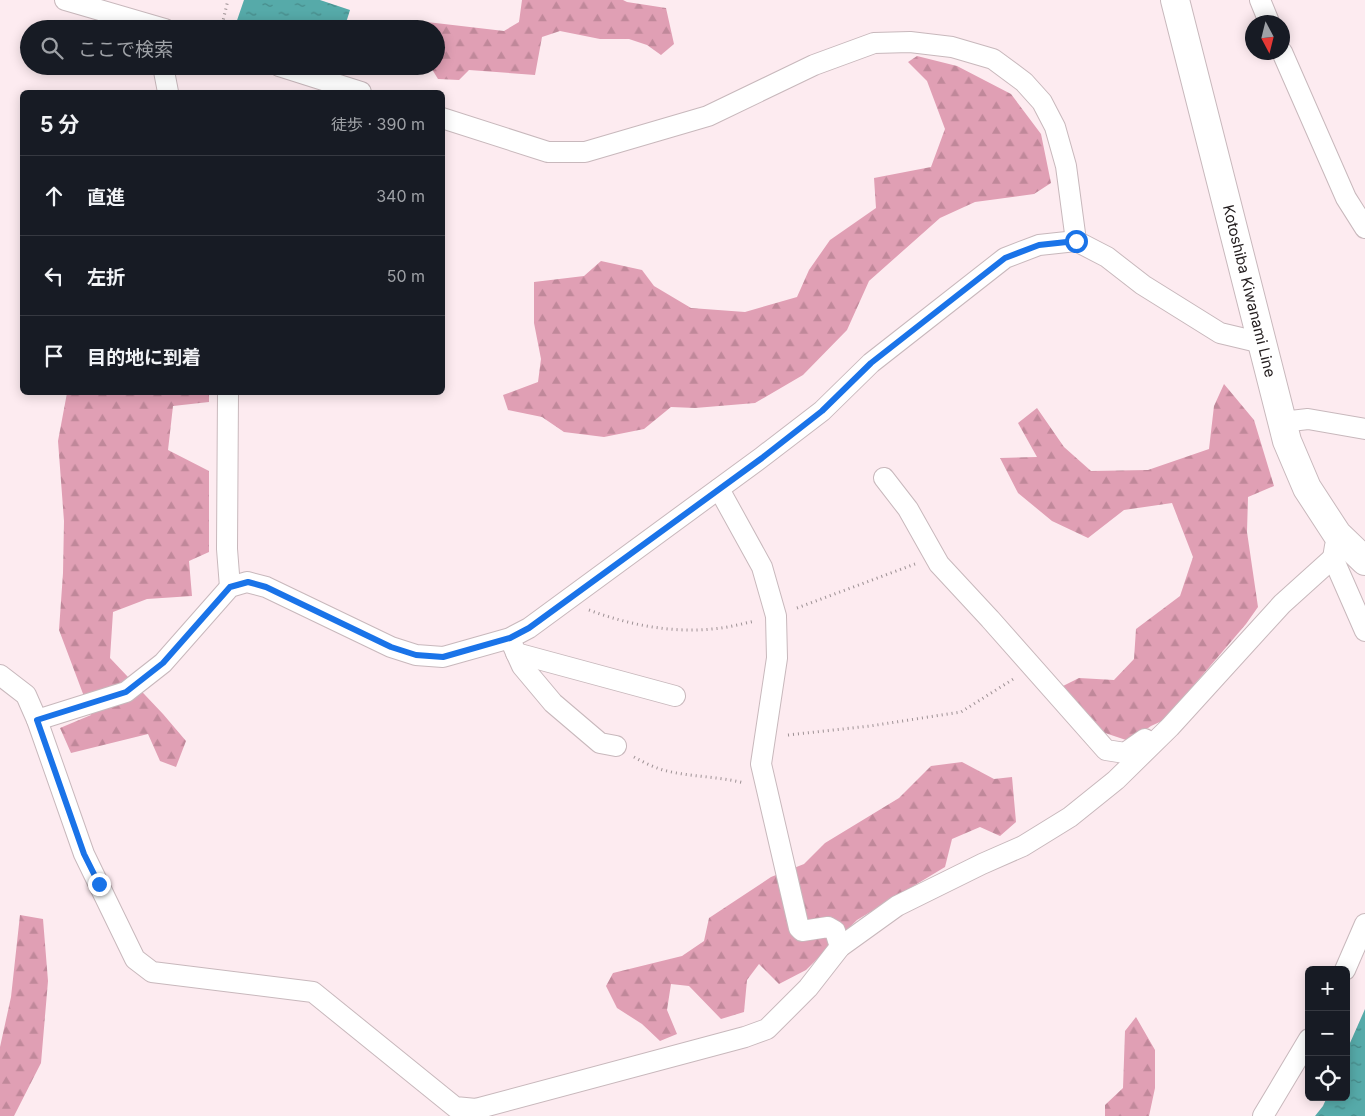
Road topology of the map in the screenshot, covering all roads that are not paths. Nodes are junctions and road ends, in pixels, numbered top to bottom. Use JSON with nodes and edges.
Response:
{"nodes":[{"id":1,"x":65,"y":0,"type":"edge"},
{"id":2,"x":1175,"y":0,"type":"edge"},
{"id":3,"x":1260,"y":0,"type":"edge"},
{"id":4,"x":1266,"y":15,"type":"edge"},
{"id":5,"x":132,"y":20,"type":"edge"},
{"id":6,"x":1286,"y":60,"type":"edge"},
{"id":7,"x":165,"y":75,"type":"edge"},
{"id":8,"x":307,"y":75,"type":"edge"},
{"id":9,"x":168,"y":90,"type":"edge"},
{"id":10,"x":355,"y":90,"type":"edge"},
{"id":11,"x":445,"y":119,"type":"edge"},
{"id":12,"x":1365,"y":228,"type":"edge"},
{"id":13,"x":1076,"y":241,"type":"junction"},
{"id":14,"x":1262,"y":344,"type":"junction"},
{"id":15,"x":228,"y":395,"type":"edge"},
{"id":16,"x":1282,"y":422,"type":"junction"},
{"id":17,"x":1365,"y":429,"type":"edge"},
{"id":18,"x":884,"y":478,"type":"dead end"},
{"id":19,"x":719,"y":489,"type":"junction"},
{"id":20,"x":1335,"y":546,"type":"junction"},
{"id":21,"x":1365,"y":561,"type":"edge"},
{"id":22,"x":230,"y":587,"type":"junction"},
{"id":23,"x":1365,"y":631,"type":"edge"},
{"id":24,"x":513,"y":646,"type":"junction"},
{"id":25,"x":0,"y":675,"type":"edge"},
{"id":26,"x":676,"y":696,"type":"dead end"},
{"id":27,"x":37,"y":720,"type":"junction"},
{"id":28,"x":1157,"y":739,"type":"junction"},
{"id":29,"x":616,"y":746,"type":"road end"},
{"id":30,"x":1365,"y":924,"type":"edge"},
{"id":31,"x":840,"y":946,"type":"junction"},
{"id":32,"x":1347,"y":966,"type":"edge"},
{"id":33,"x":1305,"y":1046,"type":"edge"},
{"id":34,"x":1263,"y":1116,"type":"edge"}],
"edges":[{"from":1,"to":5,"type":"street"},
{"from":2,"to":14,"type":"main road","name":"Kotoshiba Kiwanami Line"},
{"from":3,"to":4,"type":"street"},
{"from":6,"to":12,"type":"street"},
{"from":7,"to":9,"type":"street"},
{"from":8,"to":10,"type":"street"},
{"from":11,"to":13,"type":"street"},
{"from":13,"to":14,"type":"street"},
{"from":13,"to":19,"type":"street"},
{"from":14,"to":16,"type":"main road","name":"Kotoshiba Kiwanami Line"},
{"from":15,"to":22,"type":"street"},
{"from":16,"to":17,"type":"street"},
{"from":16,"to":20,"type":"main road","name":"Kotoshiba Kiwanami Line"},
{"from":18,"to":28,"type":"street"},
{"from":19,"to":24,"type":"street"},
{"from":19,"to":31,"type":"street"},
{"from":20,"to":21,"type":"main road","name":"Kotoshiba Kiwanami Line"},
{"from":20,"to":23,"type":"street"},
{"from":20,"to":28,"type":"street"},
{"from":22,"to":24,"type":"street"},
{"from":22,"to":27,"type":"street"},
{"from":24,"to":26,"type":"street"},
{"from":24,"to":29,"type":"street"},
{"from":25,"to":27,"type":"street"},
{"from":27,"to":31,"type":"street"},
{"from":28,"to":31,"type":"street"},
{"from":30,"to":32,"type":"street"},
{"from":33,"to":34,"type":"street"}]}
